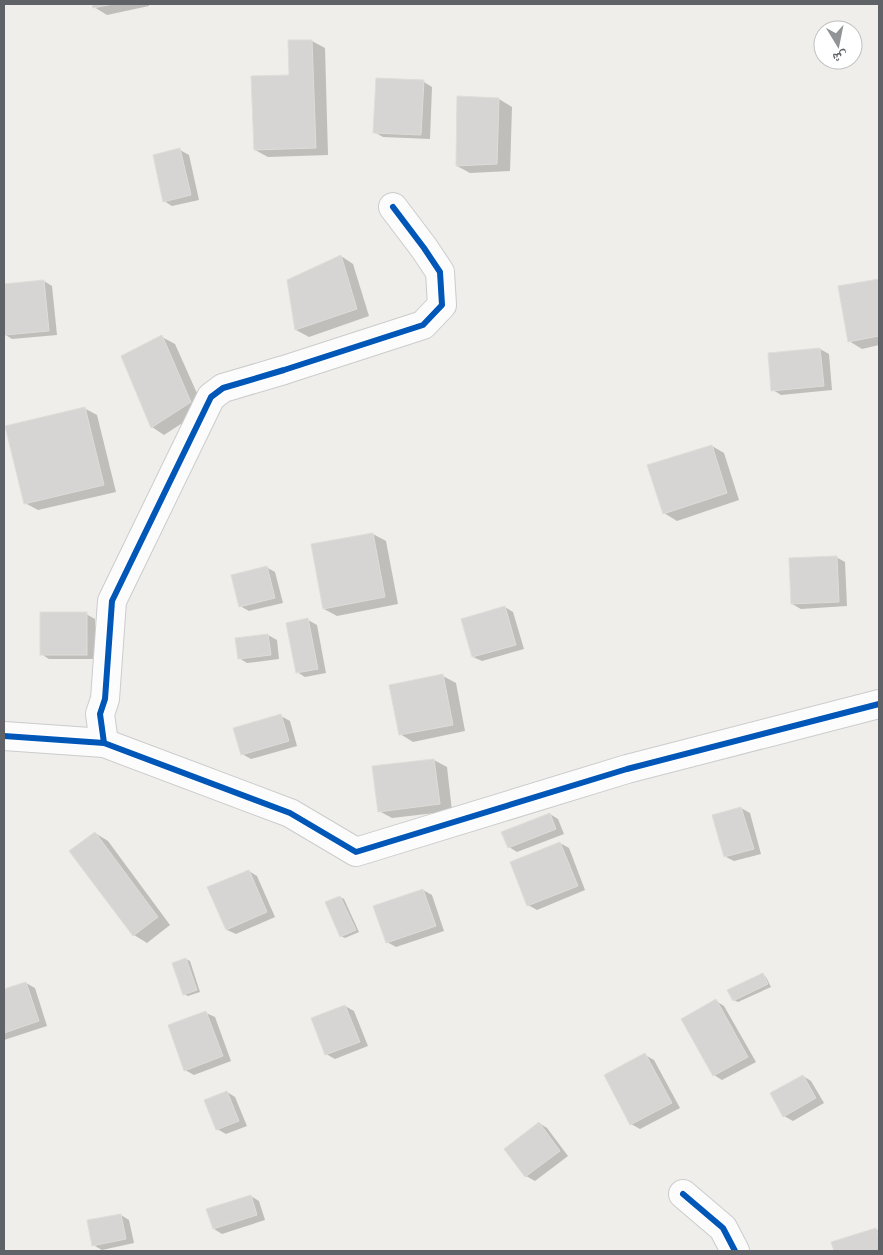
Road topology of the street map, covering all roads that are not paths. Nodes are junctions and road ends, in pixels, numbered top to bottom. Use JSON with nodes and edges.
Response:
{"nodes":[{"id":1,"x":393,"y":208,"type":"dead end"},
{"id":2,"x":879,"y":704,"type":"edge"},
{"id":3,"x":4,"y":736,"type":"edge"},
{"id":4,"x":104,"y":742,"type":"junction"},
{"id":5,"x":683,"y":1194,"type":"dead end"},
{"id":6,"x":735,"y":1251,"type":"edge"}],
"edges":[{"from":1,"to":4,"type":"street"},
{"from":2,"to":4,"type":"street"},
{"from":3,"to":4,"type":"street"},
{"from":5,"to":6,"type":"street"}]}
